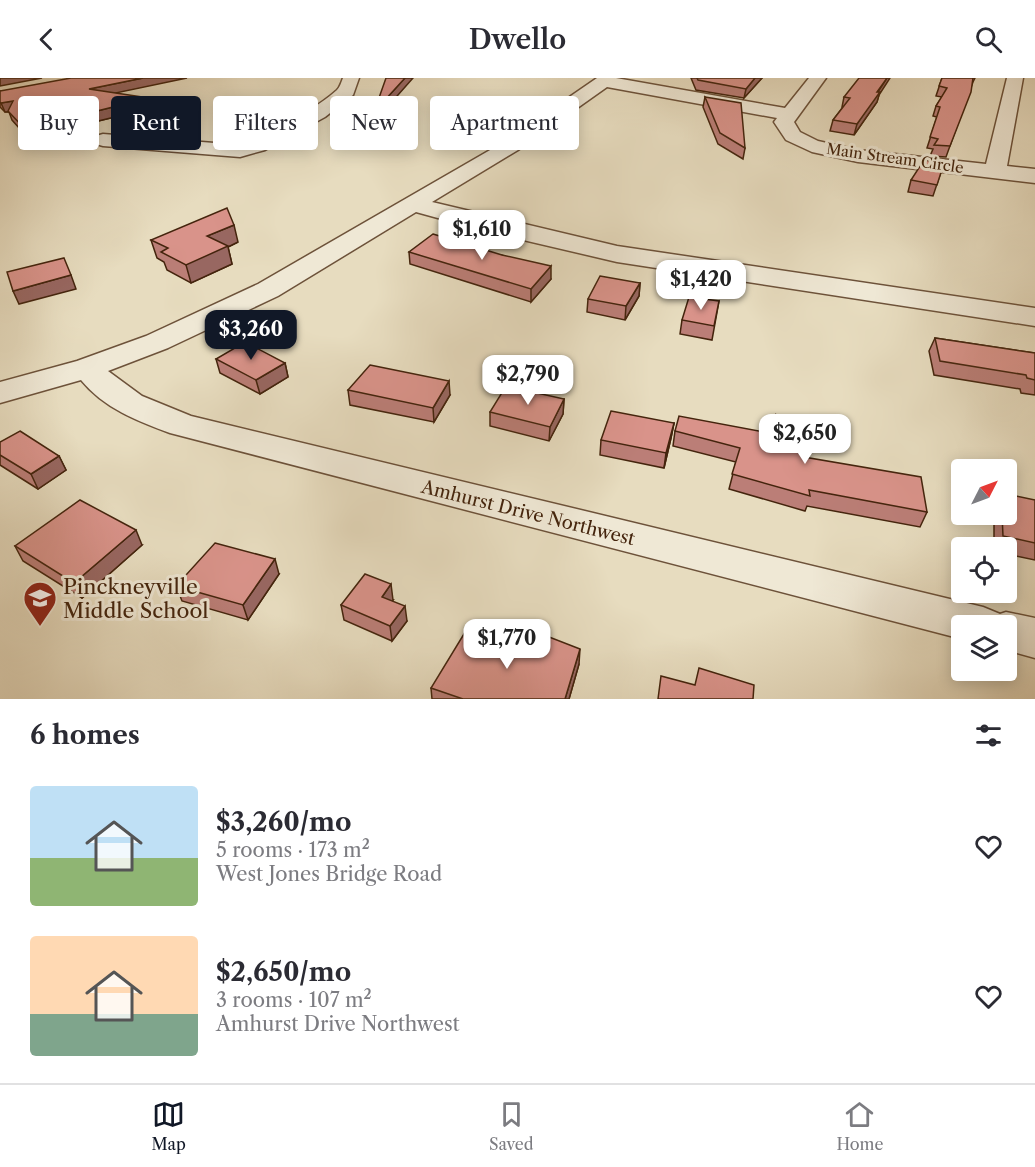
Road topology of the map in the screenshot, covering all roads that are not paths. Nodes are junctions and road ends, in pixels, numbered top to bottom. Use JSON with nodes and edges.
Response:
{"nodes":[{"id":1,"x":351,"y":78,"type":"edge"},
{"id":2,"x":818,"y":78,"type":"edge"},
{"id":3,"x":1015,"y":78,"type":"edge"},
{"id":4,"x":606,"y":80,"type":"edge"},
{"id":5,"x":789,"y":114,"type":"junction"},
{"id":6,"x":103,"y":141,"type":"dead end"},
{"id":7,"x":995,"y":171,"type":"junction"},
{"id":8,"x":1035,"y":176,"type":"edge"},
{"id":9,"x":415,"y":205,"type":"junction"},
{"id":10,"x":1035,"y":317,"type":"edge"},
{"id":11,"x":88,"y":368,"type":"junction"},
{"id":12,"x":0,"y":393,"type":"edge"},
{"id":13,"x":951,"y":618,"type":"edge"},
{"id":14,"x":1017,"y":634,"type":"edge"},
{"id":15,"x":1035,"y":638,"type":"edge"}],
"edges":[{"from":1,"to":6,"type":"street"},
{"from":2,"to":5,"type":"street"},
{"from":3,"to":7,"type":"street"},
{"from":4,"to":5,"type":"street"},
{"from":4,"to":9,"type":"street"},
{"from":5,"to":7,"type":"street","name":"Main Stream Circle"},
{"from":7,"to":8,"type":"street","name":"Main Stream Circle"},
{"from":9,"to":10,"type":"street"},
{"from":9,"to":11,"type":"street"},
{"from":11,"to":12,"type":"street"},
{"from":11,"to":13,"type":"street","name":"Amhurst Drive Northwest"},
{"from":14,"to":15,"type":"street"}]}
